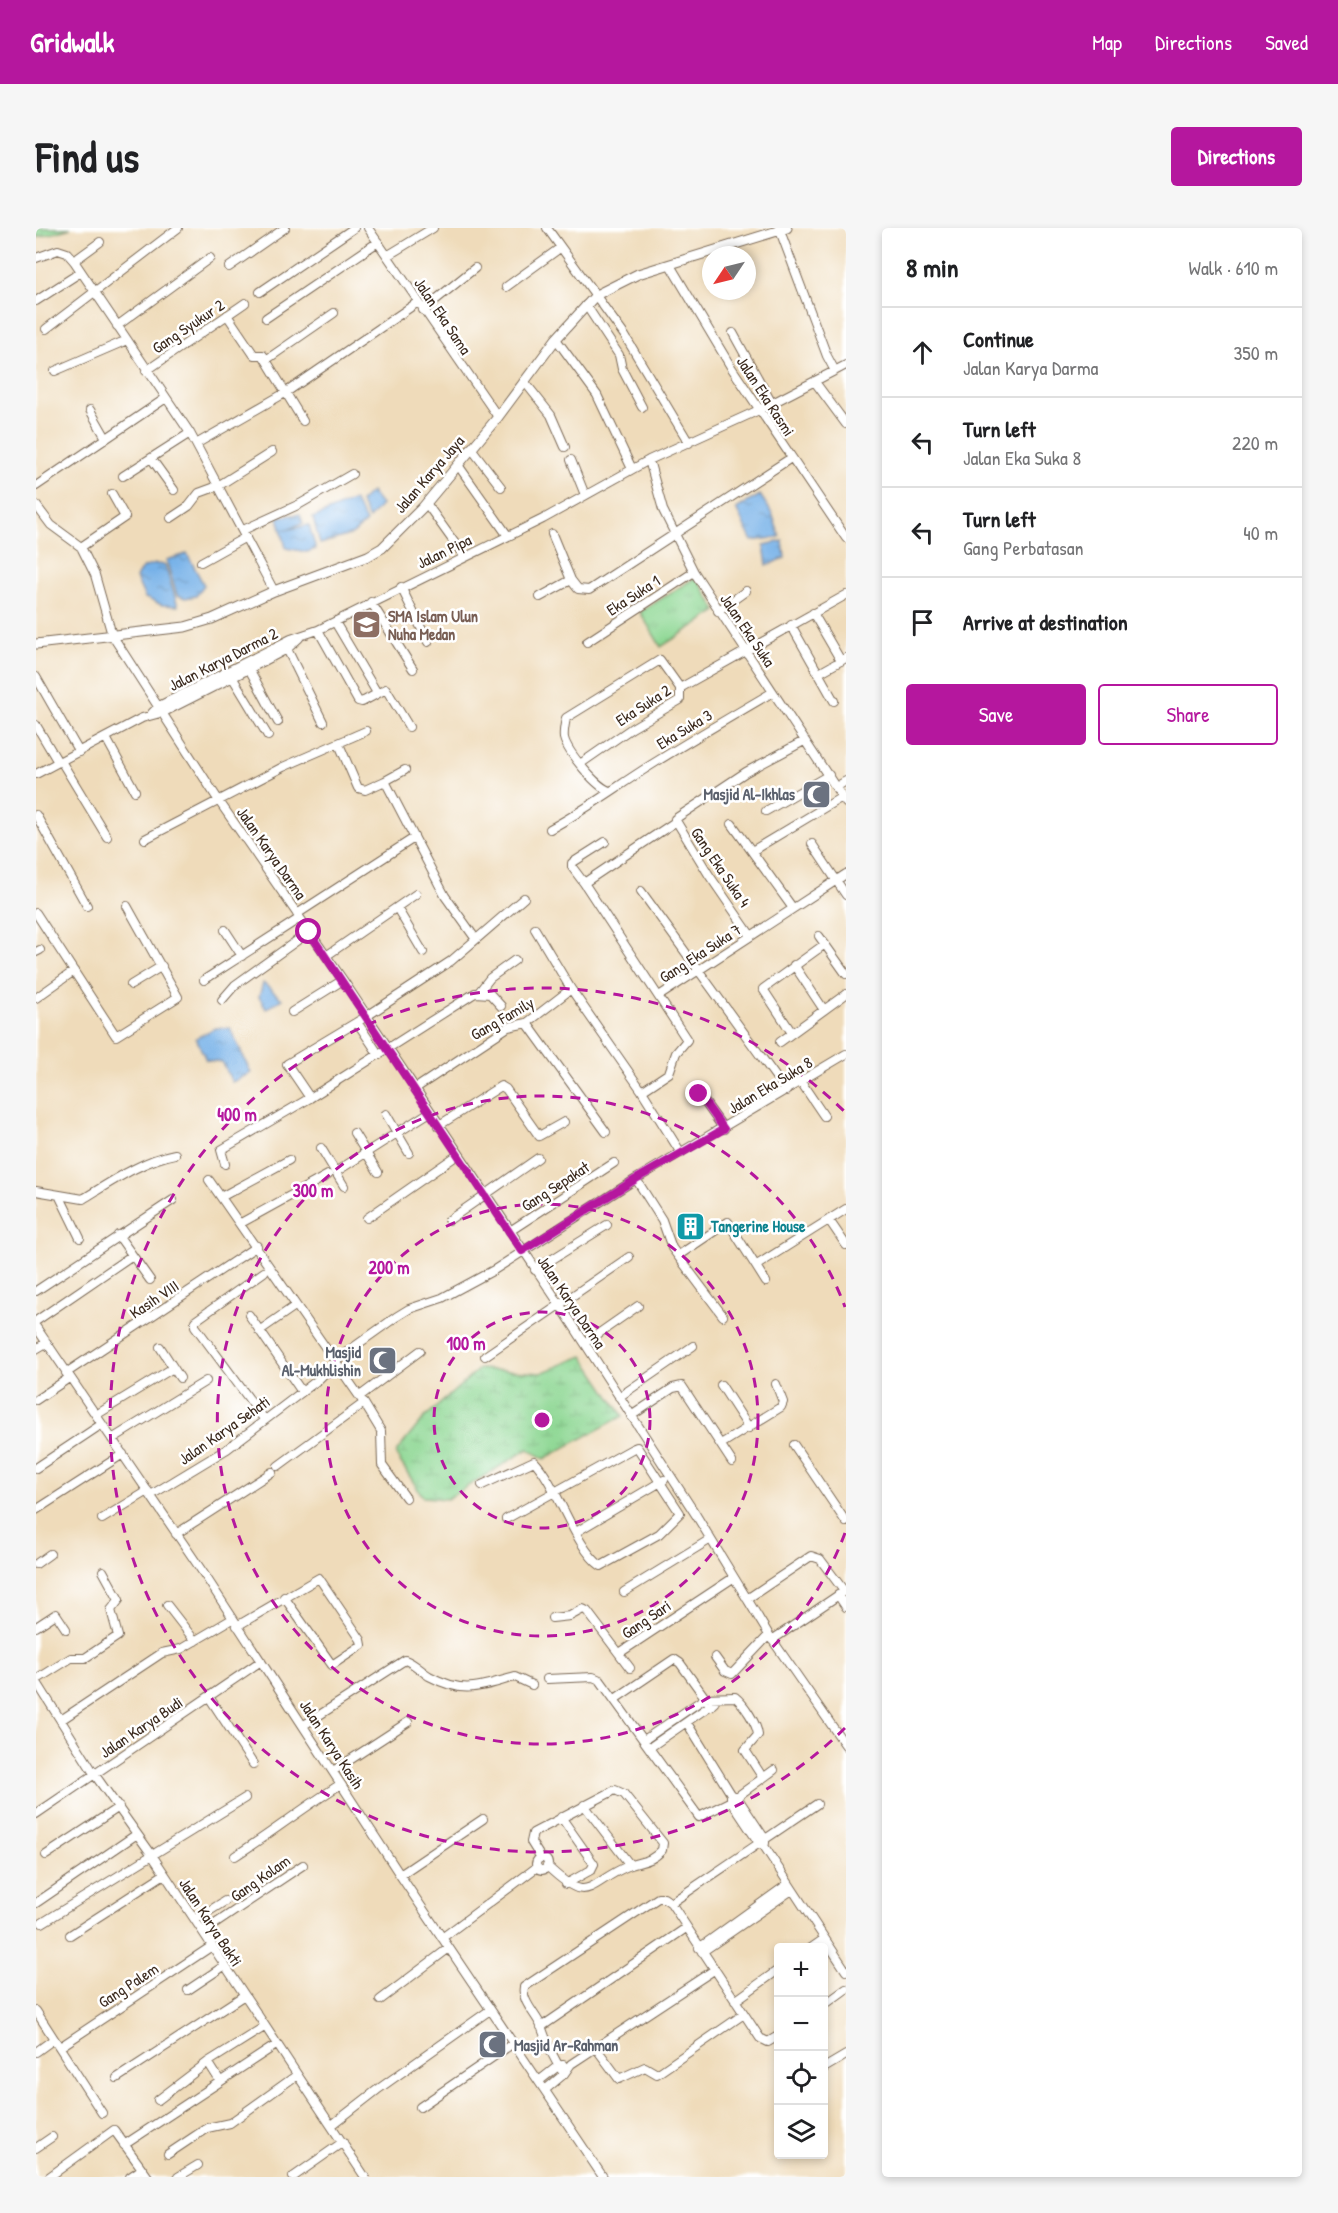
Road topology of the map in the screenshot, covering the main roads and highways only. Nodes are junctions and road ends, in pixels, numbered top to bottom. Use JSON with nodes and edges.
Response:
{"nodes":[{"id":1,"x":782,"y":229,"type":"edge"},
{"id":2,"x":36,"y":644,"type":"edge"}],
"edges":[{"from":1,"to":2,"type":"main road","name":"Jalan Karya Jaya"}]}
